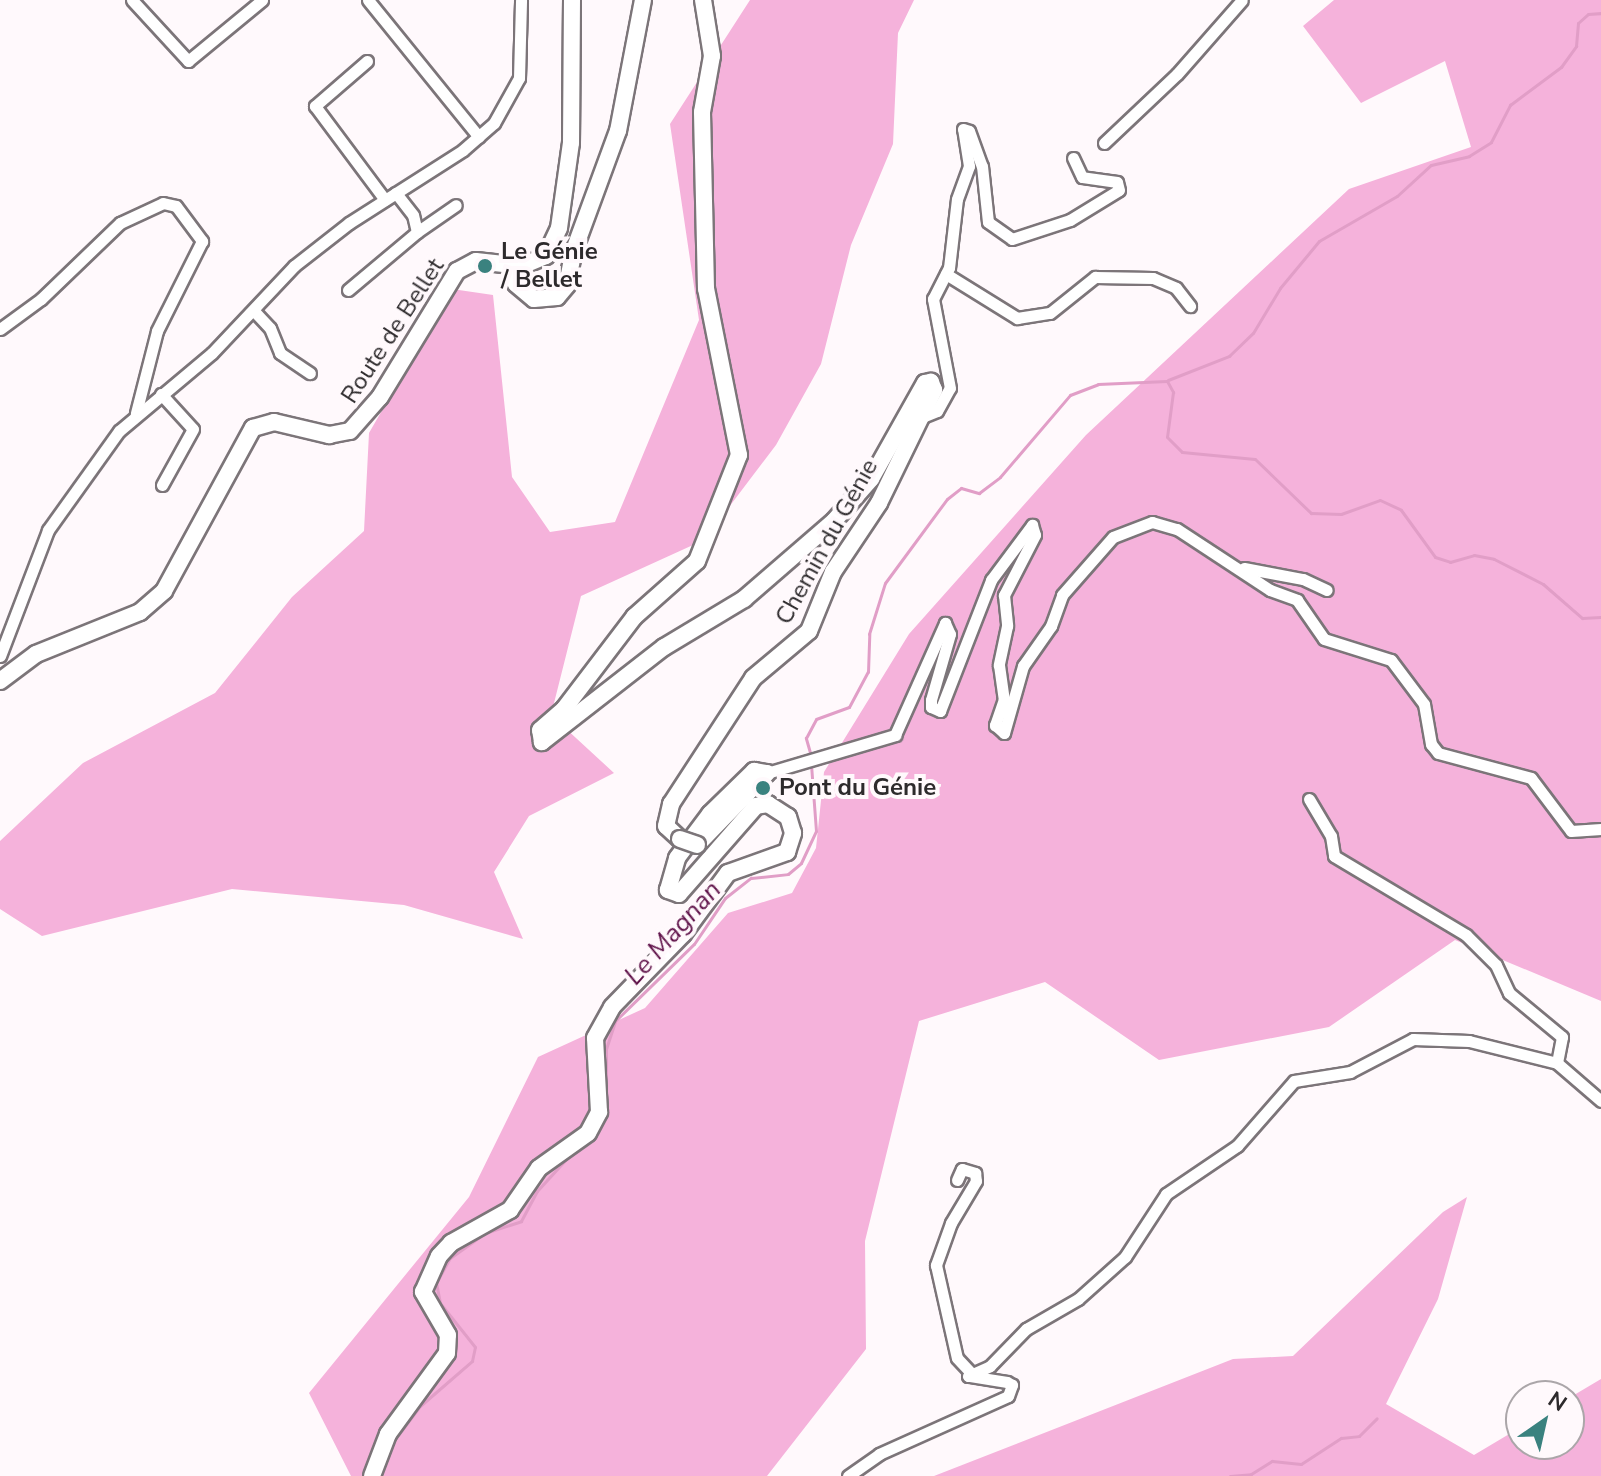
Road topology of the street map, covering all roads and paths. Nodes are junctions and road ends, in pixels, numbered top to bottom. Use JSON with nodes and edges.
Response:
{"nodes":[{"id":1,"x":132,"y":0,"type":"edge"},
{"id":2,"x":368,"y":0,"type":"edge"},
{"id":3,"x":521,"y":0,"type":"edge"},
{"id":4,"x":572,"y":0,"type":"edge"},
{"id":5,"x":643,"y":0,"type":"edge"},
{"id":6,"x":703,"y":0,"type":"edge"},
{"id":7,"x":1242,"y":0,"type":"edge"},
{"id":8,"x":254,"y":2,"type":"edge"},
{"id":9,"x":367,"y":61,"type":"dead end"},
{"id":10,"x":479,"y":137,"type":"junction"},
{"id":11,"x":1104,"y":143,"type":"dead end"},
{"id":12,"x":1073,"y":158,"type":"dead end"},
{"id":13,"x":396,"y":193,"type":"junction"},
{"id":14,"x":385,"y":200,"type":"junction"},
{"id":15,"x":456,"y":205,"type":"dead end"},
{"id":16,"x":417,"y":232,"type":"junction"},
{"id":17,"x":509,"y":266,"type":"junction"},
{"id":18,"x":946,"y":274,"type":"junction"},
{"id":19,"x":348,"y":290,"type":"dead end"},
{"id":20,"x":1190,"y":306,"type":"dead end"},
{"id":21,"x":254,"y":311,"type":"junction"},
{"id":22,"x":0,"y":329,"type":"edge"},
{"id":23,"x":310,"y":373,"type":"dead end"},
{"id":24,"x":161,"y":394,"type":"junction"},
{"id":25,"x":136,"y":413,"type":"junction"},
{"id":26,"x":920,"y":418,"type":"junction"},
{"id":27,"x":162,"y":485,"type":"dead end"},
{"id":28,"x":1243,"y":568,"type":"junction"},
{"id":29,"x":1327,"y":590,"type":"dead end"},
{"id":30,"x":0,"y":656,"type":"edge"},
{"id":31,"x":0,"y":681,"type":"edge"},
{"id":32,"x":774,"y":769,"type":"junction"},
{"id":33,"x":1309,"y":799,"type":"dead end"},
{"id":34,"x":1601,"y":829,"type":"edge"},
{"id":35,"x":1557,"y":1063,"type":"junction"},
{"id":36,"x":1601,"y":1101,"type":"edge"},
{"id":37,"x":957,"y":1180,"type":"dead end"},
{"id":38,"x":971,"y":1373,"type":"junction"},
{"id":39,"x":372,"y":1476,"type":"edge"},
{"id":40,"x":848,"y":1476,"type":"edge"}],
"edges":[{"from":1,"to":8,"type":"street"},
{"from":2,"to":10,"type":"street"},
{"from":3,"to":10,"type":"street"},
{"from":4,"to":17,"type":"street","name":"Route de Bellet"},
{"from":5,"to":17,"type":"street"},
{"from":6,"to":26,"type":"street","name":"Chemin du Génie"},
{"from":7,"to":11,"type":"street"},
{"from":9,"to":14,"type":"street"},
{"from":10,"to":13,"type":"street"},
{"from":12,"to":18,"type":"street"},
{"from":13,"to":14,"type":"street"},
{"from":13,"to":16,"type":"street"},
{"from":14,"to":21,"type":"street"},
{"from":15,"to":16,"type":"street"},
{"from":16,"to":19,"type":"street"},
{"from":17,"to":31,"type":"street","name":"Route de Bellet"},
{"from":18,"to":20,"type":"street"},
{"from":18,"to":26,"type":"street"},
{"from":21,"to":23,"type":"street"},
{"from":21,"to":24,"type":"street"},
{"from":22,"to":25,"type":"street"},
{"from":24,"to":25,"type":"street"},
{"from":24,"to":27,"type":"street"},
{"from":25,"to":30,"type":"street"},
{"from":26,"to":32,"type":"street","name":"Chemin du Génie","bridge":true},
{"from":28,"to":29,"type":"street"},
{"from":28,"to":32,"type":"street","name":"Chemin du Génie"},
{"from":28,"to":34,"type":"street","name":"Chemin du Génie"},
{"from":32,"to":39,"type":"street"},
{"from":33,"to":35,"type":"street"},
{"from":35,"to":36,"type":"street"},
{"from":35,"to":38,"type":"street"},
{"from":37,"to":38,"type":"street"},
{"from":38,"to":40,"type":"street"}]}
